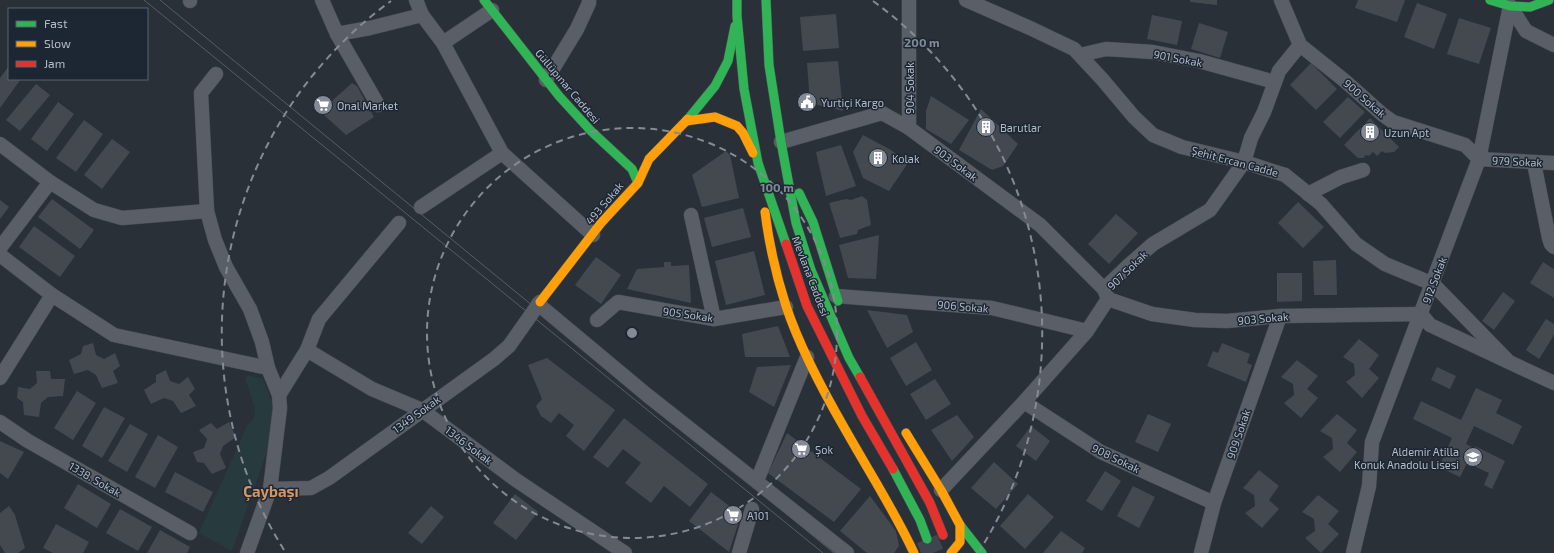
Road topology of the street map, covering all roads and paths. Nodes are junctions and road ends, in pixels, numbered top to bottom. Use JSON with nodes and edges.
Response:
{"nodes":[{"id":1,"x":322,"y":0,"type":"edge"},
{"id":2,"x":416,"y":0,"type":"edge"},
{"id":3,"x":589,"y":0,"type":"edge"},
{"id":4,"x":737,"y":0,"type":"edge"},
{"id":5,"x":766,"y":0,"type":"edge"},
{"id":6,"x":909,"y":0,"type":"edge"},
{"id":7,"x":966,"y":0,"type":"edge"},
{"id":8,"x":1281,"y":0,"type":"edge"},
{"id":9,"x":1490,"y":0,"type":"edge"},
{"id":10,"x":1549,"y":0,"type":"edge"},
{"id":11,"x":488,"y":5,"type":"edge"},
{"id":12,"x":1510,"y":6,"type":"junction"},
{"id":13,"x":422,"y":15,"type":"junction"},
{"id":14,"x":737,"y":16,"type":"junction"},
{"id":15,"x":337,"y":34,"type":"junction"},
{"id":16,"x":443,"y":43,"type":"junction"},
{"id":17,"x":1300,"y":45,"type":"junction"},
{"id":18,"x":1554,"y":45,"type":"edge"},
{"id":19,"x":1080,"y":55,"type":"junction"},
{"id":20,"x":216,"y":74,"type":"dead end"},
{"id":21,"x":546,"y":80,"type":"junction"},
{"id":22,"x":1275,"y":82,"type":"junction"},
{"id":23,"x":378,"y":105,"type":"dead end"},
{"id":24,"x":686,"y":121,"type":"junction"},
{"id":25,"x":909,"y":128,"type":"junction"},
{"id":26,"x":781,"y":142,"type":"junction"},
{"id":27,"x":0,"y":144,"type":"edge"},
{"id":28,"x":502,"y":153,"type":"junction"},
{"id":29,"x":1479,"y":159,"type":"junction"},
{"id":30,"x":1244,"y":162,"type":"junction"},
{"id":31,"x":785,"y":163,"type":"junction"},
{"id":32,"x":1534,"y":163,"type":"junction"},
{"id":33,"x":1554,"y":163,"type":"edge"},
{"id":34,"x":758,"y":164,"type":"junction"},
{"id":35,"x":1363,"y":170,"type":"dead end"},
{"id":36,"x":50,"y":182,"type":"junction"},
{"id":37,"x":638,"y":183,"type":"junction"},
{"id":38,"x":1308,"y":194,"type":"junction"},
{"id":39,"x":421,"y":207,"type":"dead end"},
{"id":40,"x":207,"y":211,"type":"junction"},
{"id":41,"x":691,"y":215,"type":"dead end"},
{"id":42,"x":399,"y":223,"type":"dead end"},
{"id":43,"x":593,"y":235,"type":"junction"},
{"id":44,"x":1554,"y":247,"type":"edge"},
{"id":45,"x":0,"y":248,"type":"edge"},
{"id":46,"x":0,"y":255,"type":"edge"},
{"id":47,"x":1433,"y":284,"type":"junction"},
{"id":48,"x":52,"y":294,"type":"junction"},
{"id":49,"x":1106,"y":294,"type":"junction"},
{"id":50,"x":836,"y":296,"type":"junction"},
{"id":51,"x":539,"y":303,"type":"junction"},
{"id":52,"x":786,"y":307,"type":"junction"},
{"id":53,"x":842,"y":310,"type":"dead end"},
{"id":54,"x":1421,"y":314,"type":"junction"},
{"id":55,"x":1280,"y":316,"type":"junction"},
{"id":56,"x":714,"y":319,"type":"junction"},
{"id":57,"x":597,"y":320,"type":"dead end"},
{"id":58,"x":1087,"y":331,"type":"junction"},
{"id":59,"x":307,"y":350,"type":"junction"},
{"id":60,"x":807,"y":357,"type":"junction"},
{"id":61,"x":1508,"y":360,"type":"junction"},
{"id":62,"x":268,"y":368,"type":"junction"},
{"id":63,"x":0,"y":378,"type":"edge"},
{"id":64,"x":1554,"y":383,"type":"edge"},
{"id":65,"x":279,"y":396,"type":"junction"},
{"id":66,"x":1024,"y":402,"type":"junction"},
{"id":67,"x":422,"y":410,"type":"junction"},
{"id":68,"x":0,"y":422,"type":"edge"},
{"id":69,"x":899,"y":423,"type":"dead end"},
{"id":70,"x":759,"y":476,"type":"dead end"},
{"id":71,"x":270,"y":489,"type":"junction"},
{"id":72,"x":941,"y":490,"type":"junction"},
{"id":73,"x":1214,"y":503,"type":"junction"},
{"id":74,"x":752,"y":509,"type":"dead end"},
{"id":75,"x":960,"y":525,"type":"junction"},
{"id":76,"x":190,"y":533,"type":"dead end"},
{"id":77,"x":943,"y":535,"type":"dead end"},
{"id":78,"x":927,"y":539,"type":"tunnel mouth"},
{"id":79,"x":914,"y":552,"type":"edge"},
{"id":80,"x":247,"y":553,"type":"edge"},
{"id":81,"x":625,"y":553,"type":"edge"},
{"id":82,"x":739,"y":553,"type":"edge"},
{"id":83,"x":847,"y":553,"type":"edge"},
{"id":84,"x":951,"y":553,"type":"edge"},
{"id":85,"x":982,"y":553,"type":"edge"},
{"id":86,"x":1201,"y":553,"type":"edge"},
{"id":87,"x":1353,"y":553,"type":"edge"}],
"edges":[{"from":1,"to":15,"type":"street"},
{"from":2,"to":13,"type":"street"},
{"from":3,"to":21,"type":"street"},
{"from":4,"to":14,"type":"main road","name":"Mevlana Caddesi"},
{"from":5,"to":26,"type":"main road","name":"Mevlana Caddesi"},
{"from":6,"to":25,"type":"street","name":"904 Sokak"},
{"from":7,"to":19,"type":"street","name":"Şehit Ercan Cadde"},
{"from":8,"to":17,"type":"street","name":"900 Sokak"},
{"from":9,"to":12,"type":"main road"},
{"from":10,"to":12,"type":"main road"},
{"from":11,"to":16,"type":"street"},
{"from":11,"to":21,"type":"main road","name":"Güllüpınar Caddesi"},
{"from":12,"to":18,"type":"street"},
{"from":12,"to":29,"type":"street","name":"912 Sokak"},
{"from":13,"to":15,"type":"street"},
{"from":13,"to":16,"type":"street"},
{"from":14,"to":24,"type":"main road","name":"493 Sokak"},
{"from":14,"to":34,"type":"main road","name":"Mevlana Caddesi"},
{"from":15,"to":23,"type":"street"},
{"from":16,"to":28,"type":"street"},
{"from":17,"to":22,"type":"street","name":"907 Sokak"},
{"from":17,"to":29,"type":"street","name":"900 Sokak"},
{"from":19,"to":22,"type":"street","name":"901 Sokak"},
{"from":19,"to":30,"type":"street","name":"Şehit Ercan Cadde"},
{"from":20,"to":40,"type":"street"},
{"from":21,"to":37,"type":"main road","name":"Güllüpınar Caddesi"},
{"from":22,"to":30,"type":"street","name":"907 Sokak"},
{"from":24,"to":34,"type":"main road"},
{"from":24,"to":37,"type":"main road","name":"493 Sokak"},
{"from":25,"to":26,"type":"street","name":"903 Sokak"},
{"from":25,"to":49,"type":"street","name":"903 Sokak"},
{"from":26,"to":31,"type":"main road","name":"Mevlana Caddesi"},
{"from":27,"to":36,"type":"street"},
{"from":28,"to":39,"type":"street"},
{"from":28,"to":43,"type":"street"},
{"from":29,"to":32,"type":"street","name":"979 Sokak"},
{"from":29,"to":47,"type":"street","name":"912 Sokak"},
{"from":30,"to":38,"type":"street","name":"Şehit Ercan Cadde"},
{"from":30,"to":49,"type":"street","name":"907 Sokak"},
{"from":31,"to":50,"type":"main road"},
{"from":31,"to":77,"type":"main road","name":"Mevlana Caddesi"},
{"from":32,"to":33,"type":"street","name":"979 Sokak"},
{"from":32,"to":44,"type":"street"},
{"from":34,"to":52,"type":"main road"},
{"from":34,"to":78,"type":"main road","name":"Mevlana Caddesi"},
{"from":35,"to":38,"type":"street"},
{"from":36,"to":40,"type":"street"},
{"from":36,"to":45,"type":"street"},
{"from":37,"to":43,"type":"main road","name":"493 Sokak"},
{"from":38,"to":47,"type":"street","name":"Şehit Ercan Cadde"},
{"from":40,"to":62,"type":"street"},
{"from":41,"to":56,"type":"street"},
{"from":42,"to":59,"type":"street"},
{"from":43,"to":51,"type":"main road","name":"493 Sokak"},
{"from":46,"to":48,"type":"street"},
{"from":47,"to":54,"type":"street","name":"912 Sokak"},
{"from":47,"to":61,"type":"street","name":"Şehit Ercan Cadde"},
{"from":48,"to":62,"type":"street"},
{"from":48,"to":63,"type":"street"},
{"from":49,"to":55,"type":"street","name":"903 Sokak"},
{"from":49,"to":58,"type":"street","name":"907 Sokak"},
{"from":50,"to":53,"type":"main road"},
{"from":50,"to":58,"type":"street","name":"906 Sokak"},
{"from":51,"to":67,"type":"street","name":"1349 Sokak"},
{"from":51,"to":83,"type":"street"},
{"from":52,"to":56,"type":"street","name":"905 Sokak"},
{"from":52,"to":60,"type":"main road"},
{"from":54,"to":55,"type":"street","name":"903 Sokak"},
{"from":54,"to":61,"type":"street","name":"Şehit Ercan Cadde"},
{"from":54,"to":87,"type":"street","name":"912 Sokak"},
{"from":55,"to":73,"type":"street","name":"909 Sokak"},
{"from":56,"to":57,"type":"street","name":"905 Sokak"},
{"from":58,"to":66,"type":"street","name":"907 Sokak"},
{"from":59,"to":65,"type":"street"},
{"from":59,"to":67,"type":"street","name":"1346 Sokak"},
{"from":60,"to":70,"type":"street"},
{"from":60,"to":79,"type":"main road"},
{"from":61,"to":64,"type":"street","name":"Şehit Ercan Cadde"},
{"from":62,"to":65,"type":"street"},
{"from":65,"to":71,"type":"street"},
{"from":66,"to":72,"type":"street","name":"907 Sokak"},
{"from":66,"to":73,"type":"street","name":"908 Sokak"},
{"from":67,"to":71,"type":"street","name":"1349 Sokak"},
{"from":67,"to":81,"type":"street","name":"1346 Sokak"},
{"from":68,"to":76,"type":"street","name":"1338. Sokak"},
{"from":69,"to":72,"type":"main road"},
{"from":71,"to":80,"type":"street"},
{"from":72,"to":75,"type":"main road"},
{"from":73,"to":86,"type":"street","name":"909 Sokak"},
{"from":74,"to":82,"type":"street"},
{"from":75,"to":84,"type":"main road"},
{"from":75,"to":85,"type":"main road"}]}
